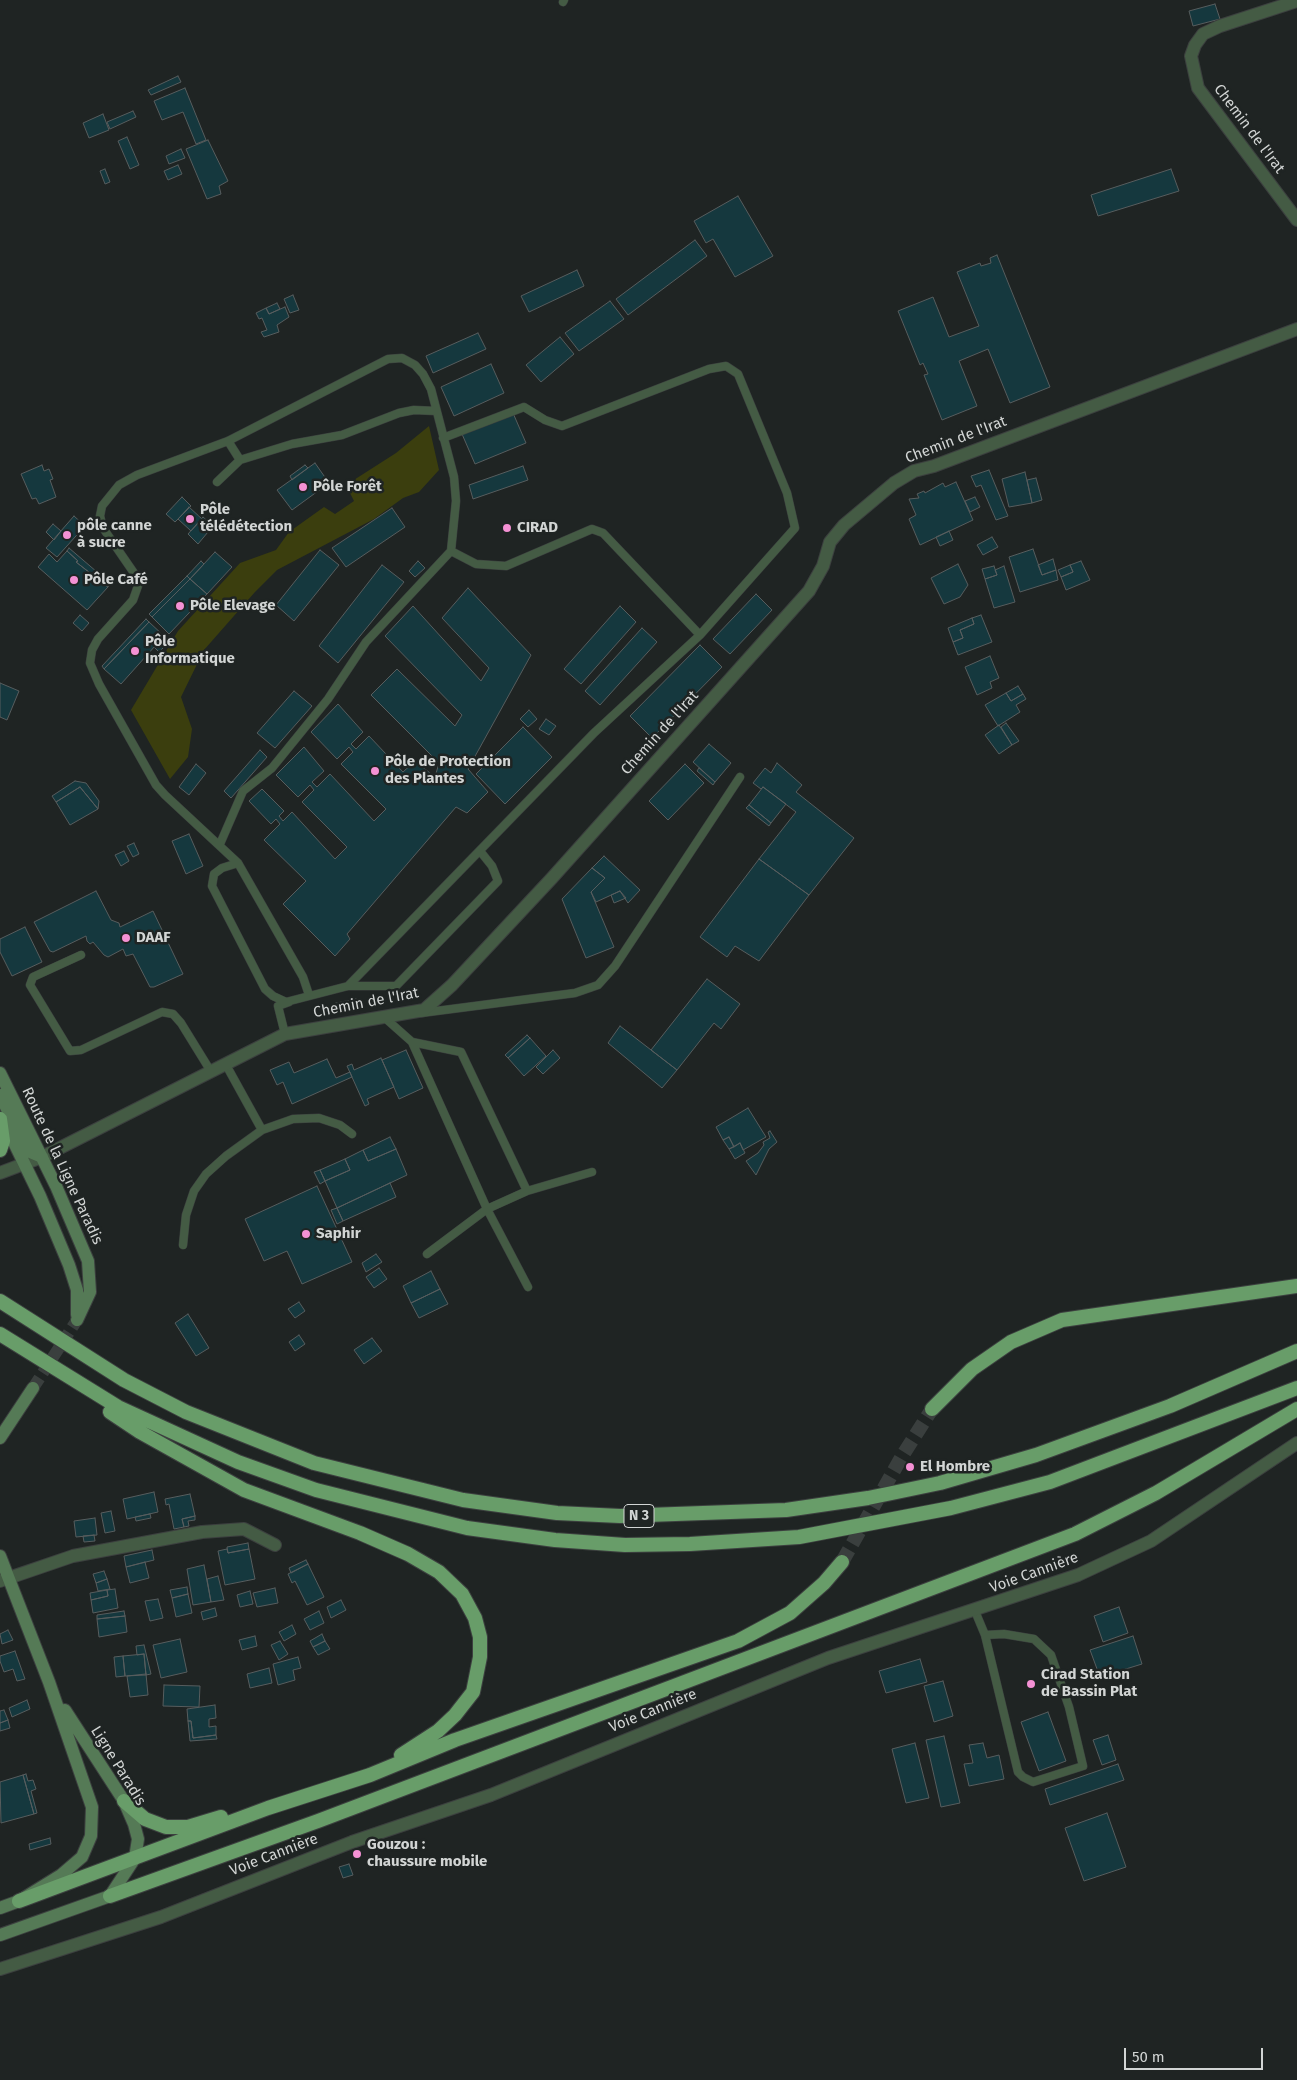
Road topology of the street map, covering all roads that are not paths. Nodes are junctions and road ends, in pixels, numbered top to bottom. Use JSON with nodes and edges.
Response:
{"nodes":[{"id":1,"x":1297,"y":0,"type":"edge"},
{"id":2,"x":1297,"y":220,"type":"edge"},
{"id":3,"x":1297,"y":329,"type":"edge"},
{"id":4,"x":436,"y":410,"type":"junction"},
{"id":5,"x":443,"y":438,"type":"junction"},
{"id":6,"x":228,"y":441,"type":"junction"},
{"id":7,"x":240,"y":460,"type":"junction"},
{"id":8,"x":218,"y":482,"type":"dead end"},
{"id":9,"x":451,"y":551,"type":"junction"},
{"id":10,"x":700,"y":634,"type":"junction"},
{"id":11,"x":740,"y":777,"type":"dead end"},
{"id":12,"x":220,"y":844,"type":"junction"},
{"id":13,"x":480,"y":852,"type":"junction"},
{"id":14,"x":238,"y":863,"type":"junction"},
{"id":15,"x":81,"y":955,"type":"dead end"},
{"id":16,"x":348,"y":986,"type":"junction"},
{"id":17,"x":309,"y":995,"type":"junction"},
{"id":18,"x":385,"y":1018,"type":"junction"},
{"id":19,"x":285,"y":1034,"type":"junction"},
{"id":20,"x":412,"y":1042,"type":"junction"},
{"id":21,"x":225,"y":1064,"type":"junction"},
{"id":22,"x":210,"y":1070,"type":"junction"},
{"id":23,"x":0,"y":1073,"type":"edge"},
{"id":24,"x":0,"y":1095,"type":"edge"},
{"id":25,"x":0,"y":1114,"type":"edge"},
{"id":26,"x":0,"y":1119,"type":"edge"},
{"id":27,"x":262,"y":1130,"type":"junction"},
{"id":28,"x":352,"y":1134,"type":"dead end"},
{"id":29,"x":0,"y":1150,"type":"edge"},
{"id":30,"x":42,"y":1157,"type":"junction"},
{"id":31,"x":24,"y":1163,"type":"junction"},
{"id":32,"x":592,"y":1172,"type":"dead end"},
{"id":33,"x":0,"y":1173,"type":"edge"},
{"id":34,"x":527,"y":1190,"type":"junction"},
{"id":35,"x":487,"y":1209,"type":"junction"},
{"id":36,"x":183,"y":1245,"type":"dead end"},
{"id":37,"x":427,"y":1254,"type":"dead end"},
{"id":38,"x":1297,"y":1286,"type":"edge"},
{"id":39,"x":528,"y":1287,"type":"dead end"},
{"id":40,"x":0,"y":1301,"type":"edge"},
{"id":41,"x":1,"y":1334,"type":"edge"},
{"id":42,"x":1297,"y":1351,"type":"edge"},
{"id":43,"x":33,"y":1388,"type":"tunnel mouth"},
{"id":44,"x":1297,"y":1388,"type":"edge"},
{"id":45,"x":932,"y":1409,"type":"tunnel mouth"},
{"id":46,"x":1297,"y":1409,"type":"edge"},
{"id":47,"x":0,"y":1438,"type":"edge"},
{"id":48,"x":1297,"y":1442,"type":"edge"},
{"id":49,"x":275,"y":1545,"type":"dead end"},
{"id":50,"x":0,"y":1556,"type":"edge"},
{"id":51,"x":842,"y":1562,"type":"tunnel mouth"},
{"id":52,"x":3,"y":1579,"type":"edge"},
{"id":53,"x":976,"y":1611,"type":"junction"},
{"id":54,"x":985,"y":1635,"type":"junction"},
{"id":55,"x":49,"y":1682,"type":"junction"},
{"id":56,"x":370,"y":1775,"type":"junction"},
{"id":57,"x":124,"y":1801,"type":"junction"},
{"id":58,"x":268,"y":1808,"type":"junction"},
{"id":59,"x":135,"y":1858,"type":"junction"},
{"id":60,"x":110,"y":1896,"type":"junction"},
{"id":61,"x":19,"y":1901,"type":"junction"},
{"id":62,"x":0,"y":1908,"type":"edge"},
{"id":63,"x":0,"y":1935,"type":"edge"},
{"id":64,"x":0,"y":1969,"type":"edge"}],
"edges":[{"from":1,"to":2,"type":"street","name":"Chemin de l'Irat"},
{"from":3,"to":18,"type":"street","name":"Chemin de l'Irat"},
{"from":4,"to":5,"type":"lane"},
{"from":4,"to":6,"type":"lane"},
{"from":4,"to":7,"type":"lane"},
{"from":5,"to":9,"type":"lane"},
{"from":5,"to":10,"type":"lane"},
{"from":6,"to":7,"type":"lane"},
{"from":6,"to":12,"type":"lane"},
{"from":7,"to":8,"type":"lane"},
{"from":9,"to":10,"type":"lane"},
{"from":9,"to":12,"type":"lane"},
{"from":10,"to":13,"type":"lane"},
{"from":11,"to":18,"type":"lane"},
{"from":12,"to":14,"type":"lane"},
{"from":13,"to":16,"type":"lane"},
{"from":13,"to":16,"type":"lane"},
{"from":14,"to":17,"type":"lane"},
{"from":14,"to":17,"type":"lane"},
{"from":15,"to":22,"type":"lane"},
{"from":16,"to":17,"type":"lane"},
{"from":17,"to":19,"type":"lane"},
{"from":18,"to":19,"type":"street","name":"Chemin de l'Irat"},
{"from":18,"to":20,"type":"lane"},
{"from":19,"to":21,"type":"street","name":"Chemin de l'Irat"},
{"from":20,"to":34,"type":"lane"},
{"from":20,"to":35,"type":"lane"},
{"from":21,"to":22,"type":"street","name":"Chemin de l'Irat"},
{"from":21,"to":27,"type":"lane"},
{"from":22,"to":30,"type":"street","name":"Chemin de l'Irat"},
{"from":23,"to":30,"type":"main road","name":"Route de la Ligne Paradis"},
{"from":24,"to":30,"type":"main road"},
{"from":25,"to":31,"type":"main road","name":"Route de la Ligne Paradis"},
{"from":26,"to":29,"type":"highway"},
{"from":27,"to":28,"type":"lane"},
{"from":27,"to":36,"type":"lane"},
{"from":30,"to":31,"type":"street","name":"Chemin de l'Irat"},
{"from":30,"to":31,"type":"main road","name":"Route de la Ligne Paradis"},
{"from":31,"to":33,"type":"street","name":"Chemin de l'Irat"},
{"from":32,"to":34,"type":"lane"},
{"from":34,"to":35,"type":"lane"},
{"from":35,"to":37,"type":"lane"},
{"from":35,"to":39,"type":"lane"},
{"from":38,"to":45,"type":"highway"},
{"from":40,"to":42,"type":"highway","number":"N 3"},
{"from":41,"to":44,"type":"highway","number":"N 3"},
{"from":41,"to":56,"type":"highway","number":"N 3"},
{"from":43,"to":47,"type":"main road"},
{"from":46,"to":60,"type":"highway"},
{"from":48,"to":53,"type":"street","name":"Voie Cannière"},
{"from":49,"to":52,"type":"street"},
{"from":50,"to":52,"type":"main road","name":"Ligne Paradis"},
{"from":51,"to":56,"type":"highway"},
{"from":52,"to":55,"type":"main road","name":"Ligne Paradis"},
{"from":53,"to":54,"type":"lane"},
{"from":53,"to":64,"type":"street","name":"Voie Cannière"},
{"from":54,"to":54,"type":"lane"},
{"from":55,"to":57,"type":"main road","name":"Ligne Paradis"},
{"from":55,"to":61,"type":"main road","name":"Ligne Paradis"},
{"from":56,"to":58,"type":"highway"},
{"from":57,"to":58,"type":"highway"},
{"from":57,"to":59,"type":"main road","name":"Ligne Paradis"},
{"from":58,"to":59,"type":"highway"},
{"from":59,"to":60,"type":"main road","name":"Ligne Paradis"},
{"from":59,"to":61,"type":"highway"},
{"from":60,"to":63,"type":"main road"},
{"from":61,"to":62,"type":"main road"}]}
